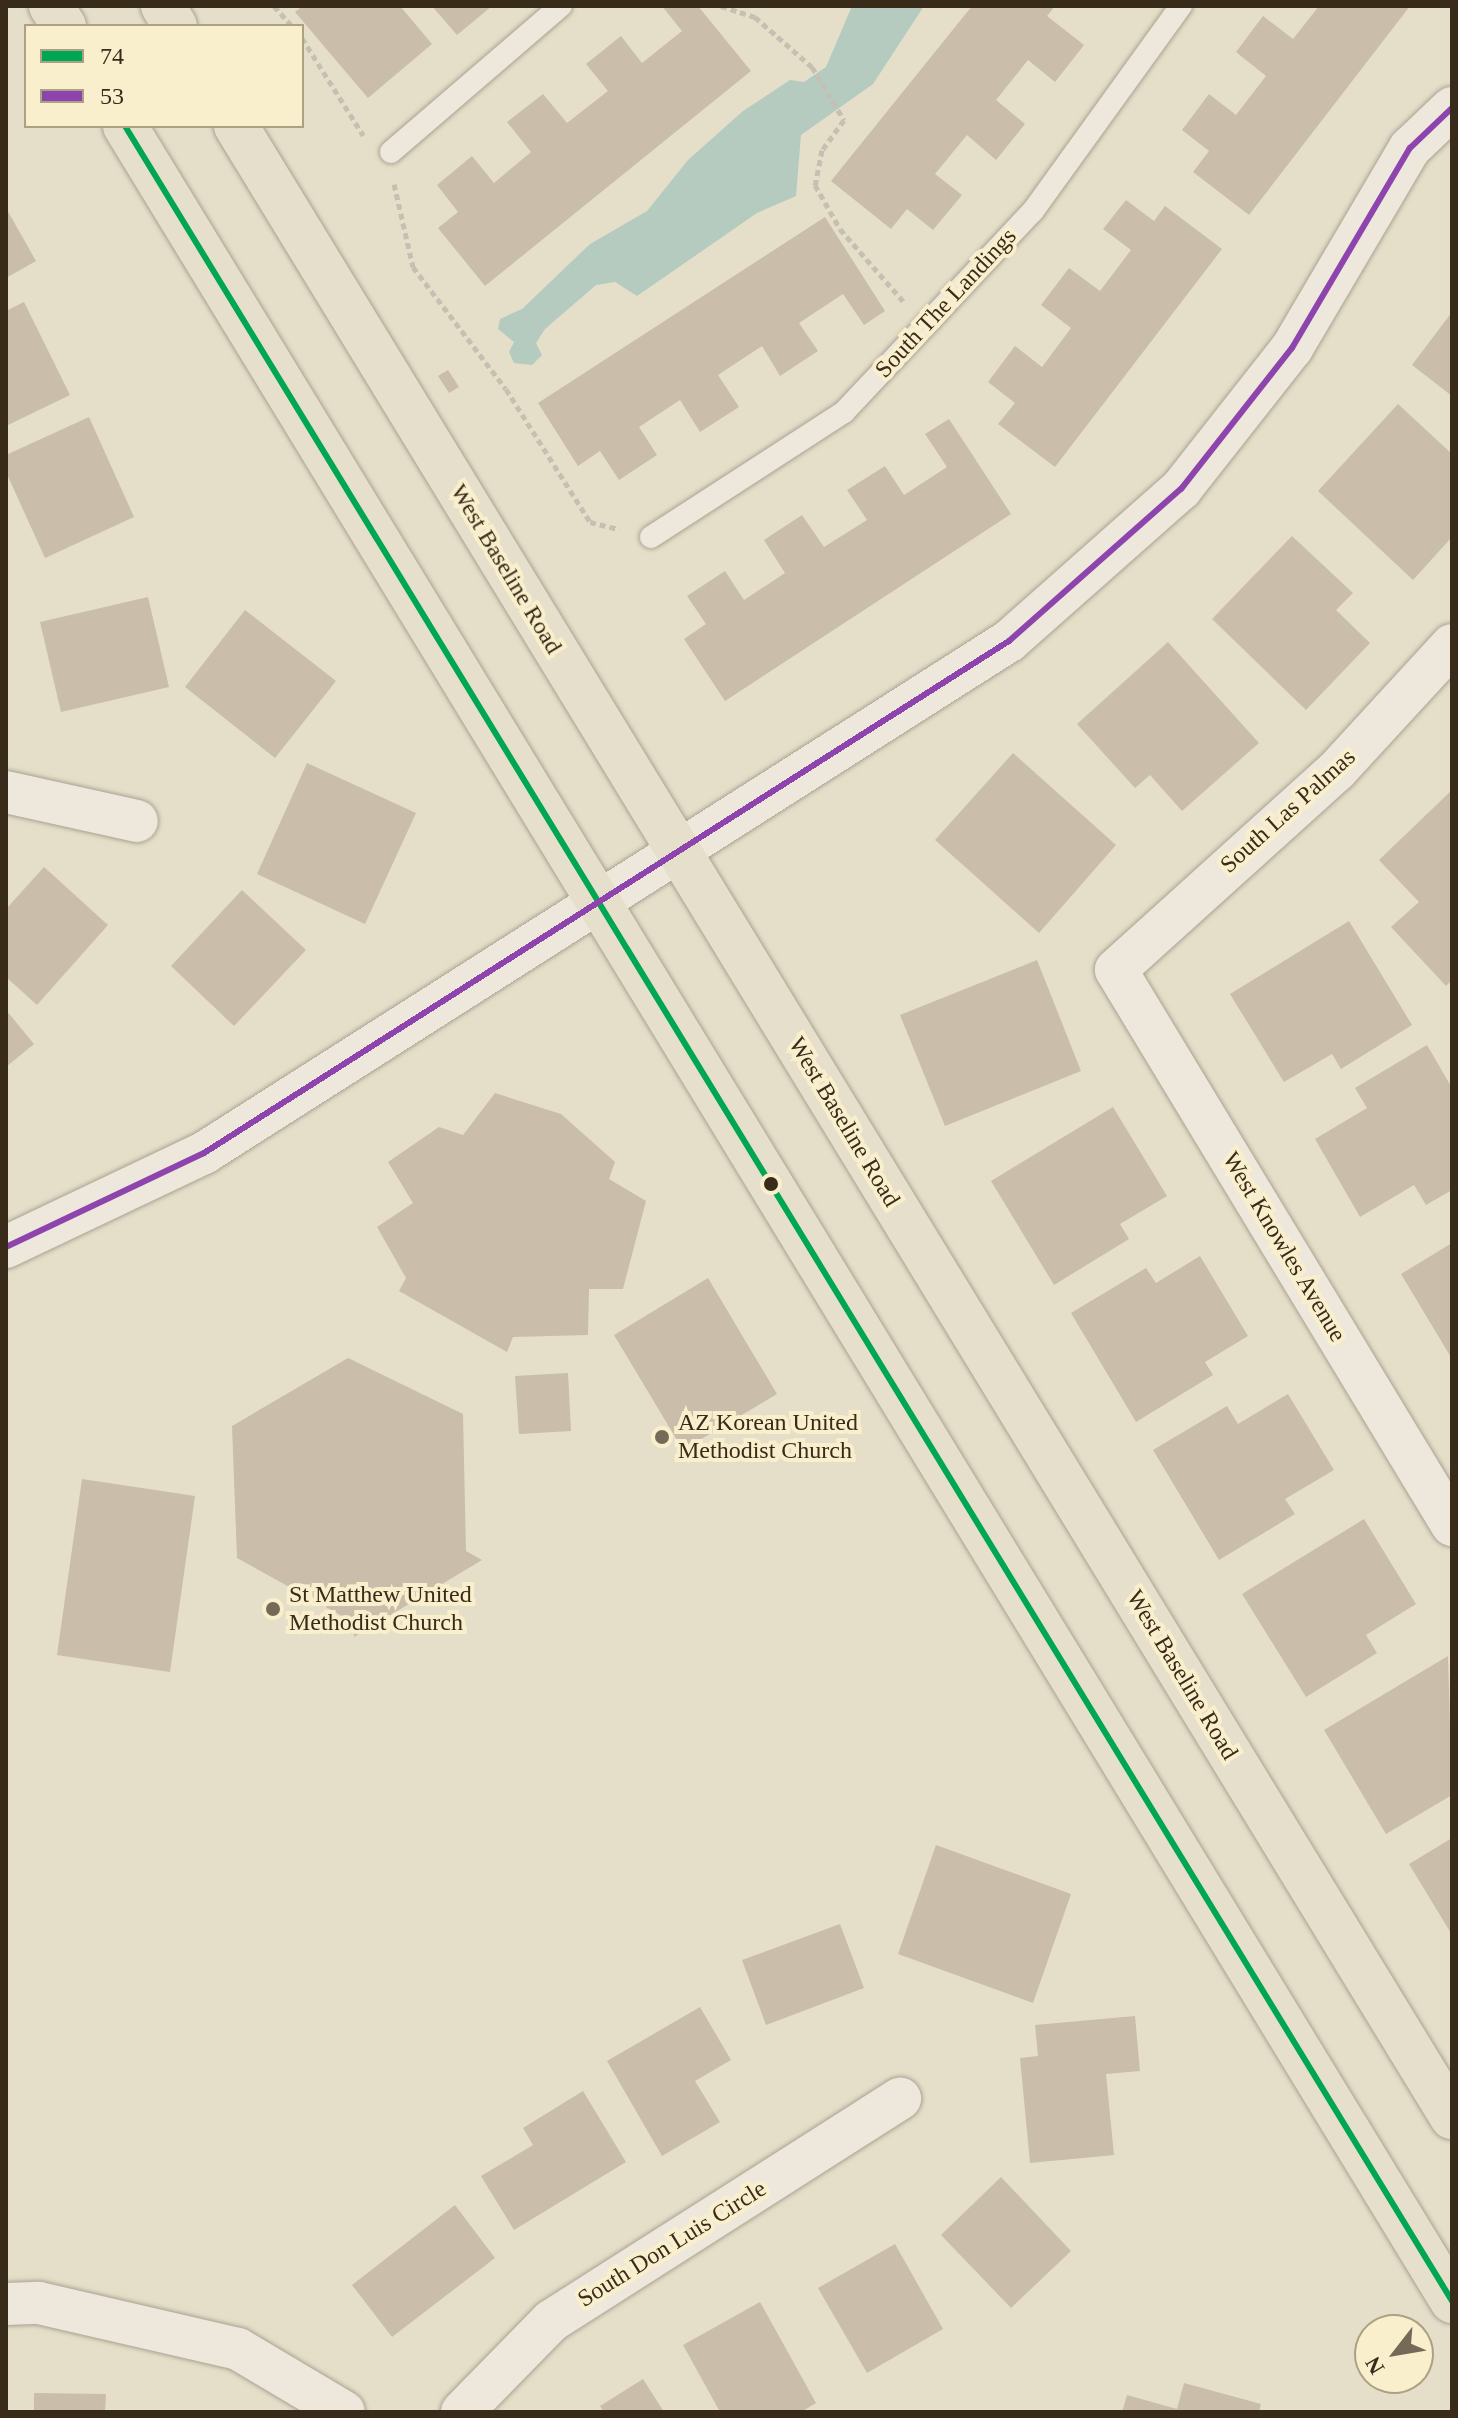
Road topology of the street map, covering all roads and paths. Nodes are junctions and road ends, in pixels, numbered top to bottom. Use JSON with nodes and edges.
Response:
{"nodes":[{"id":1,"x":51,"y":6,"type":"edge"},
{"id":2,"x":163,"y":6,"type":"edge"},
{"id":3,"x":274,"y":6,"type":"edge"},
{"id":4,"x":561,"y":6,"type":"edge"},
{"id":5,"x":721,"y":6,"type":"edge"},
{"id":6,"x":1181,"y":6,"type":"edge"},
{"id":7,"x":63,"y":24,"type":"edge"},
{"id":8,"x":174,"y":24,"type":"edge"},
{"id":9,"x":290,"y":24,"type":"edge"},
{"id":10,"x":304,"y":41,"type":"edge"},
{"id":11,"x":1452,"y":108,"type":"edge"},
{"id":12,"x":126,"y":128,"type":"edge"},
{"id":13,"x":237,"y":128,"type":"edge"},
{"id":14,"x":391,"y":152,"type":"junction"},
{"id":15,"x":924,"y":326,"type":"junction"},
{"id":16,"x":651,"y":537,"type":"joint"},
{"id":17,"x":1452,"y":645,"type":"edge"},
{"id":18,"x":6,"y":792,"type":"edge"},
{"id":19,"x":137,"y":821,"type":"dead end"},
{"id":20,"x":680,"y":855,"type":"junction"},
{"id":21,"x":600,"y":905,"type":"junction"},
{"id":22,"x":1116,"y":970,"type":"joint"},
{"id":23,"x":6,"y":1247,"type":"edge"},
{"id":24,"x":1452,"y":1525,"type":"edge"},
{"id":25,"x":900,"y":2099,"type":"dead end"},
{"id":26,"x":1452,"y":2117,"type":"edge"},
{"id":27,"x":1452,"y":2301,"type":"edge"},
{"id":28,"x":6,"y":2304,"type":"edge"},
{"id":29,"x":344,"y":2412,"type":"edge"},
{"id":30,"x":462,"y":2412,"type":"edge"}],
"edges":[{"from":1,"to":7,"type":"main road"},
{"from":2,"to":8,"type":"main road"},
{"from":3,"to":9,"type":"path"},
{"from":4,"to":14,"type":"lane"},
{"from":5,"to":15,"type":"path"},
{"from":6,"to":15,"type":"lane","name":"South The Landings"},
{"from":10,"to":14,"type":"path"},
{"from":11,"to":20,"type":"street"},
{"from":12,"to":21,"type":"main road"},
{"from":13,"to":20,"type":"main road","name":"West Baseline Road"},
{"from":14,"to":16,"type":"path"},
{"from":15,"to":16,"type":"lane","name":"South The Landings"},
{"from":17,"to":22,"type":"street","name":"South Las Palmas"},
{"from":18,"to":19,"type":"street"},
{"from":20,"to":21,"type":"street"},
{"from":20,"to":26,"type":"main road","name":"West Baseline Road"},
{"from":21,"to":23,"type":"street"},
{"from":21,"to":27,"type":"main road"},
{"from":22,"to":24,"type":"street","name":"West Knowles Avenue"},
{"from":25,"to":30,"type":"street","name":"South Don Luis Circle"},
{"from":28,"to":29,"type":"street"}]}
